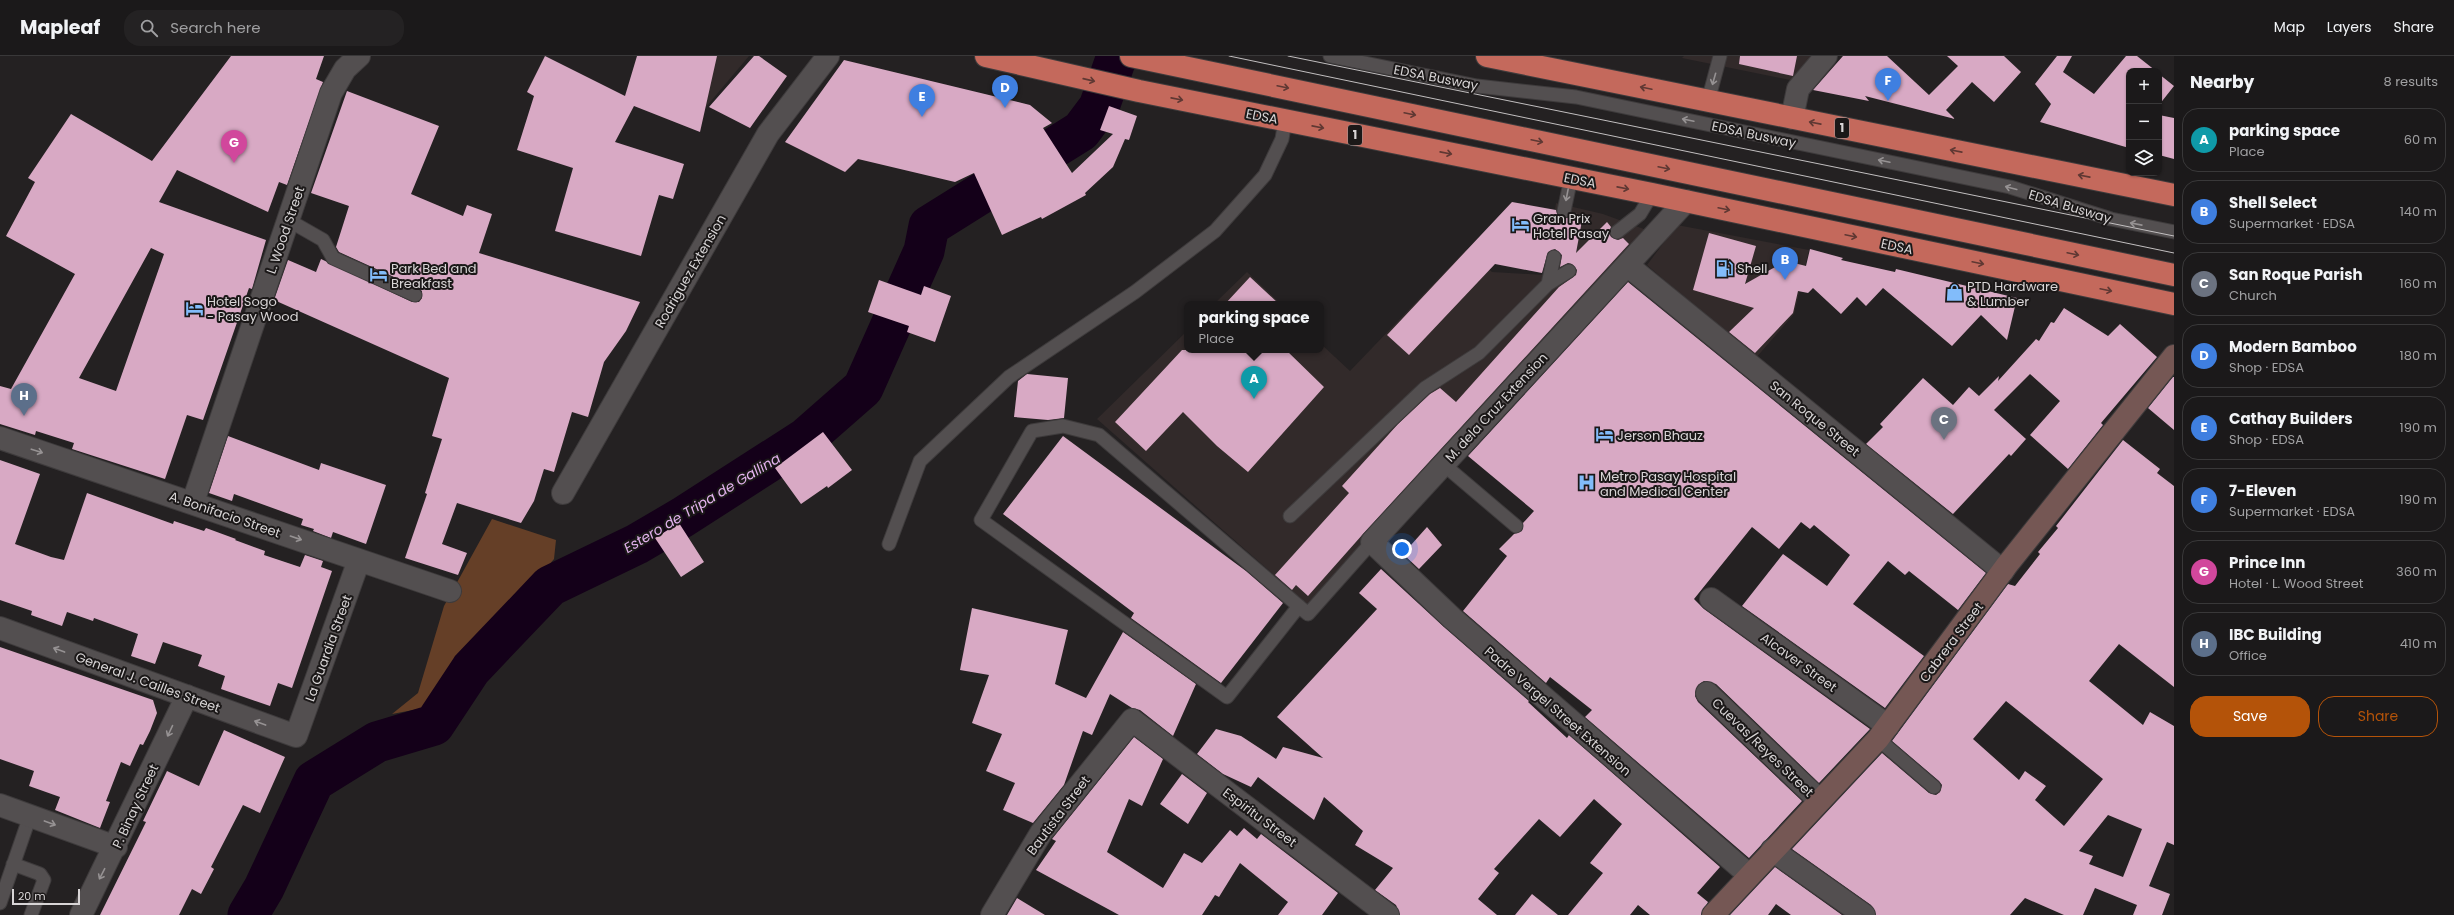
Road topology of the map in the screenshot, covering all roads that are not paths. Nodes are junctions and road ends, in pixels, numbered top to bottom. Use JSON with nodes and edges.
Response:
{"nodes":[{"id":1,"x":359,"y":56,"type":"edge"},
{"id":2,"x":828,"y":56,"type":"edge"},
{"id":3,"x":986,"y":56,"type":"edge"},
{"id":4,"x":1131,"y":56,"type":"edge"},
{"id":5,"x":1330,"y":56,"type":"edge"},
{"id":6,"x":1487,"y":56,"type":"edge"},
{"id":7,"x":1720,"y":56,"type":"edge"},
{"id":8,"x":1818,"y":59,"type":"edge"},
{"id":9,"x":1708,"y":101,"type":"junction"},
{"id":10,"x":1792,"y":118,"type":"junction"},
{"id":11,"x":1285,"y":121,"type":"junction"},
{"id":12,"x":1570,"y":178,"type":"junction"},
{"id":13,"x":1652,"y":194,"type":"junction"},
{"id":14,"x":2174,"y":195,"type":"edge"},
{"id":15,"x":1686,"y":201,"type":"junction"},
{"id":16,"x":1564,"y":211,"type":"dead end"},
{"id":17,"x":288,"y":220,"type":"junction"},
{"id":18,"x":1617,"y":232,"type":"dead end"},
{"id":19,"x":2174,"y":232,"type":"edge"},
{"id":20,"x":1554,"y":257,"type":"dead end"},
{"id":21,"x":1628,"y":265,"type":"junction"},
{"id":22,"x":1568,"y":271,"type":"dead end"},
{"id":23,"x":2174,"y":275,"type":"edge"},
{"id":24,"x":1548,"y":284,"type":"junction"},
{"id":25,"x":415,"y":295,"type":"dead end"},
{"id":26,"x":2174,"y":304,"type":"edge"},
{"id":27,"x":2174,"y":356,"type":"edge"},
{"id":28,"x":0,"y":438,"type":"edge"},
{"id":29,"x":1443,"y":464,"type":"junction"},
{"id":30,"x":562,"y":493,"type":"dead end"},
{"id":31,"x":193,"y":502,"type":"junction"},
{"id":32,"x":1290,"y":516,"type":"dead end"},
{"id":33,"x":1516,"y":526,"type":"dead end"},
{"id":34,"x":1372,"y":542,"type":"junction"},
{"id":35,"x":890,"y":544,"type":"dead end"},
{"id":36,"x":359,"y":560,"type":"junction"},
{"id":37,"x":2003,"y":571,"type":"junction"},
{"id":38,"x":450,"y":591,"type":"dead end"},
{"id":39,"x":1711,"y":599,"type":"dead end"},
{"id":40,"x":1304,"y":610,"type":"junction"},
{"id":41,"x":0,"y":628,"type":"edge"},
{"id":42,"x":1707,"y":693,"type":"dead end"},
{"id":43,"x":186,"y":696,"type":"junction"},
{"id":44,"x":1132,"y":720,"type":"joint"},
{"id":45,"x":1883,"y":732,"type":"junction"},
{"id":46,"x":296,"y":736,"type":"joint"},
{"id":47,"x":1934,"y":787,"type":"dead end"},
{"id":48,"x":1819,"y":800,"type":"junction"},
{"id":49,"x":0,"y":805,"type":"edge"},
{"id":50,"x":30,"y":816,"type":"junction"},
{"id":51,"x":116,"y":847,"type":"junction"},
{"id":52,"x":1772,"y":850,"type":"junction"},
{"id":53,"x":13,"y":864,"type":"junction"},
{"id":54,"x":1749,"y":875,"type":"junction"},
{"id":55,"x":0,"y":903,"type":"edge"},
{"id":56,"x":31,"y":915,"type":"edge"},
{"id":57,"x":81,"y":915,"type":"edge"},
{"id":58,"x":992,"y":915,"type":"edge"},
{"id":59,"x":1388,"y":915,"type":"edge"},
{"id":60,"x":1713,"y":915,"type":"edge"},
{"id":61,"x":1864,"y":915,"type":"edge"}],
"edges":[{"from":1,"to":17,"type":"street","name":"L. Wood Street"},
{"from":2,"to":30,"type":"street","name":"Rodriguez Extension"},
{"from":3,"to":11,"type":"highway","name":"EDSA","number":"1","one_way":true},
{"from":4,"to":23,"type":"highway","one_way":true},
{"from":19,"to":5,"type":"lane","name":"EDSA Busway","one_way":true},
{"from":9,"to":6,"type":"highway","number":"1","one_way":true},
{"from":7,"to":9,"type":"lane","one_way":true},
{"from":8,"to":10,"type":"street"},
{"from":9,"to":10,"type":"highway","number":"1"},
{"from":14,"to":10,"type":"highway","number":"1","one_way":true},
{"from":11,"to":12,"type":"highway","name":"EDSA","number":"1","one_way":true},
{"from":11,"to":35,"type":"lane"},
{"from":12,"to":13,"type":"highway","name":"EDSA","number":"1","one_way":true},
{"from":12,"to":16,"type":"lane","one_way":true},
{"from":13,"to":15,"type":"highway","name":"EDSA","number":"1"},
{"from":13,"to":18,"type":"lane"},
{"from":15,"to":21,"type":"street","name":"M. dela Cruz Extension"},
{"from":15,"to":26,"type":"highway","name":"EDSA","number":"1","one_way":true},
{"from":17,"to":25,"type":"lane"},
{"from":17,"to":31,"type":"street","name":"L. Wood Street"},
{"from":20,"to":24,"type":"lane"},
{"from":21,"to":29,"type":"street","name":"M. dela Cruz Extension"},
{"from":21,"to":37,"type":"street","name":"San Roque Street"},
{"from":22,"to":24,"type":"lane"},
{"from":24,"to":32,"type":"lane"},
{"from":27,"to":37,"type":"street","name":"Cabrera Street"},
{"from":28,"to":31,"type":"street","name":"A. Bonifacio Street","one_way":true},
{"from":29,"to":33,"type":"lane"},
{"from":29,"to":34,"type":"street","name":"M. dela Cruz Extension"},
{"from":31,"to":36,"type":"street","name":"A. Bonifacio Street","one_way":true},
{"from":34,"to":40,"type":"lane","name":"M. dela Cruz Extension"},
{"from":34,"to":54,"type":"street","name":"Padre Vergel Street Extension"},
{"from":36,"to":38,"type":"street","name":"A. Bonifacio Street"},
{"from":36,"to":46,"type":"street","name":"La Guardia Street"},
{"from":37,"to":45,"type":"street","name":"Cabrera Street"},
{"from":39,"to":45,"type":"street","name":"Alcaver Street"},
{"from":40,"to":40,"type":"lane","name":"M. dela Cruz Extension"},
{"from":43,"to":41,"type":"street","name":"General J. Cailles Street","one_way":true},
{"from":42,"to":48,"type":"street","name":"Cuevas/Reyes Street"},
{"from":46,"to":43,"type":"street","name":"General J. Cailles Street","one_way":true},
{"from":43,"to":51,"type":"street","name":"P. Binay Street","one_way":true},
{"from":44,"to":58,"type":"street","name":"Bautista Street"},
{"from":44,"to":59,"type":"street","name":"Espiritu Street"},
{"from":45,"to":47,"type":"lane"},
{"from":45,"to":48,"type":"street","name":"Cabrera Street"},
{"from":48,"to":52,"type":"street","name":"Cabrera Street"},
{"from":49,"to":50,"type":"street"},
{"from":50,"to":51,"type":"street","one_way":true},
{"from":50,"to":53,"type":"lane"},
{"from":51,"to":57,"type":"street","name":"P. Binay Street","one_way":true},
{"from":52,"to":54,"type":"street","name":"Cabrera Street"},
{"from":52,"to":61,"type":"street"},
{"from":53,"to":55,"type":"lane"},
{"from":53,"to":56,"type":"lane"},
{"from":54,"to":60,"type":"street","name":"Cabrera Street"}]}
